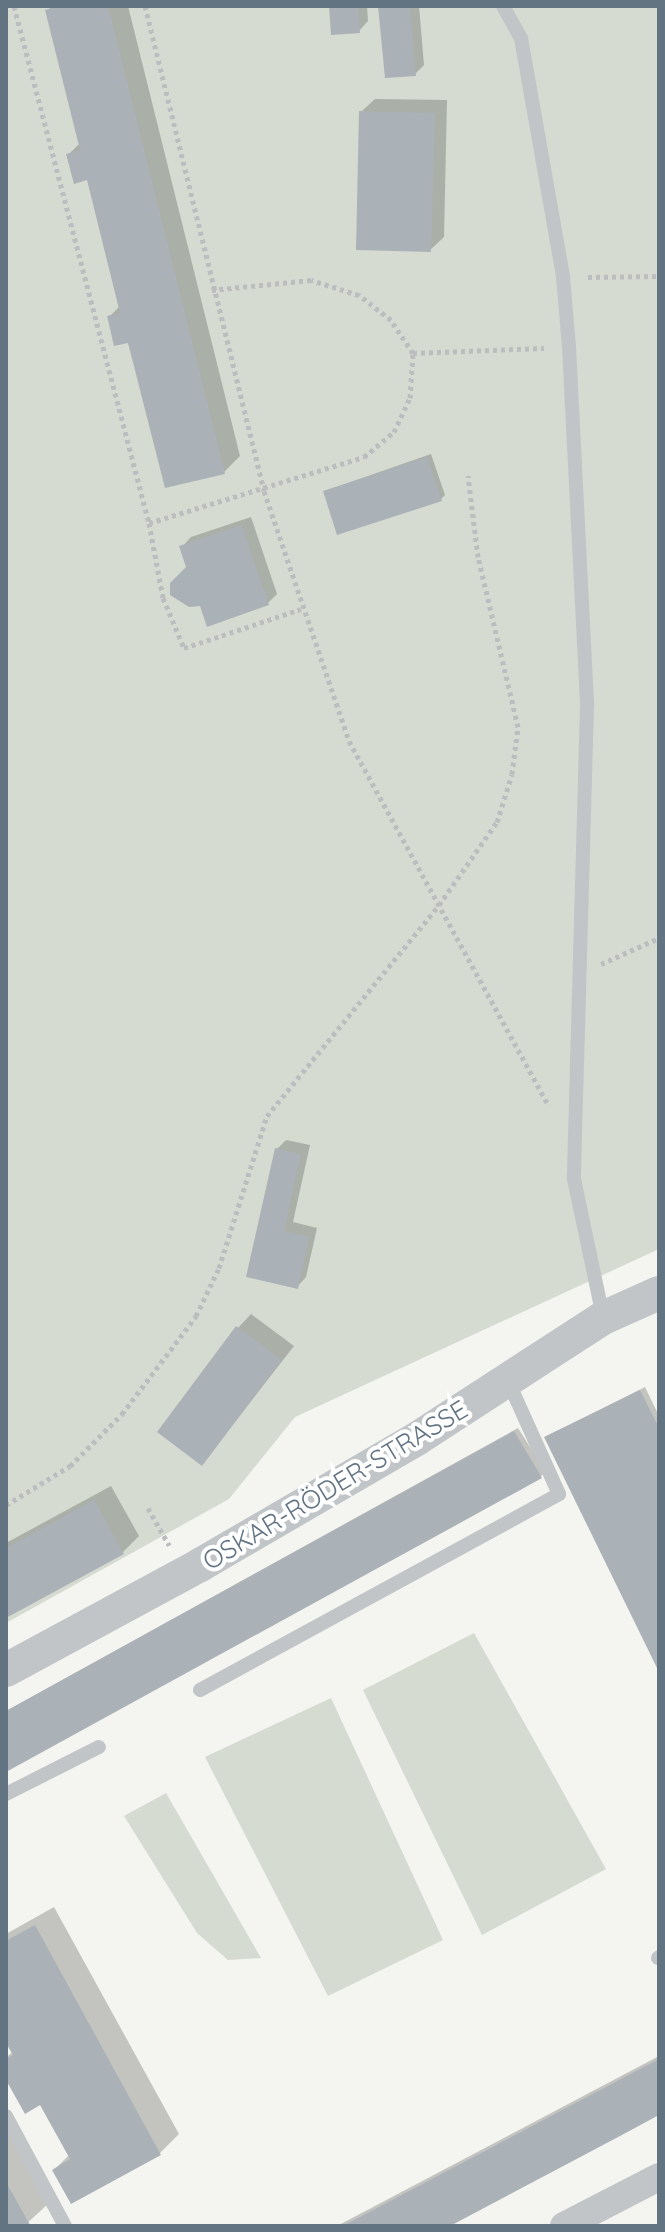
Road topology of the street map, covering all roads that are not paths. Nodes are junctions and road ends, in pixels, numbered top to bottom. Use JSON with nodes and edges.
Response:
{"nodes":[{"id":1,"x":503,"y":6,"type":"edge"},
{"id":2,"x":659,"y":1293,"type":"edge"},
{"id":3,"x":603,"y":1318,"type":"junction"},
{"id":4,"x":508,"y":1380,"type":"junction"},
{"id":5,"x":6,"y":1670,"type":"edge"},
{"id":6,"x":200,"y":1690,"type":"dead end"},
{"id":7,"x":99,"y":1747,"type":"dead end"},
{"id":8,"x":6,"y":1794,"type":"edge"},
{"id":9,"x":6,"y":2116,"type":"edge"},
{"id":10,"x":659,"y":2177,"type":"edge"},
{"id":11,"x":65,"y":2226,"type":"edge"},
{"id":12,"x":564,"y":2226,"type":"edge"}],
"edges":[{"from":1,"to":3,"type":"lane"},
{"from":2,"to":3,"type":"street","name":"OSKAR-RÖDER-STRASSE"},
{"from":3,"to":4,"type":"street","name":"OSKAR-RÖDER-STRASSE"},
{"from":4,"to":5,"type":"street","name":"OSKAR-RÖDER-STRASSE"},
{"from":4,"to":6,"type":"lane"},
{"from":7,"to":8,"type":"lane"},
{"from":9,"to":11,"type":"lane"},
{"from":10,"to":12,"type":"street"}]}
